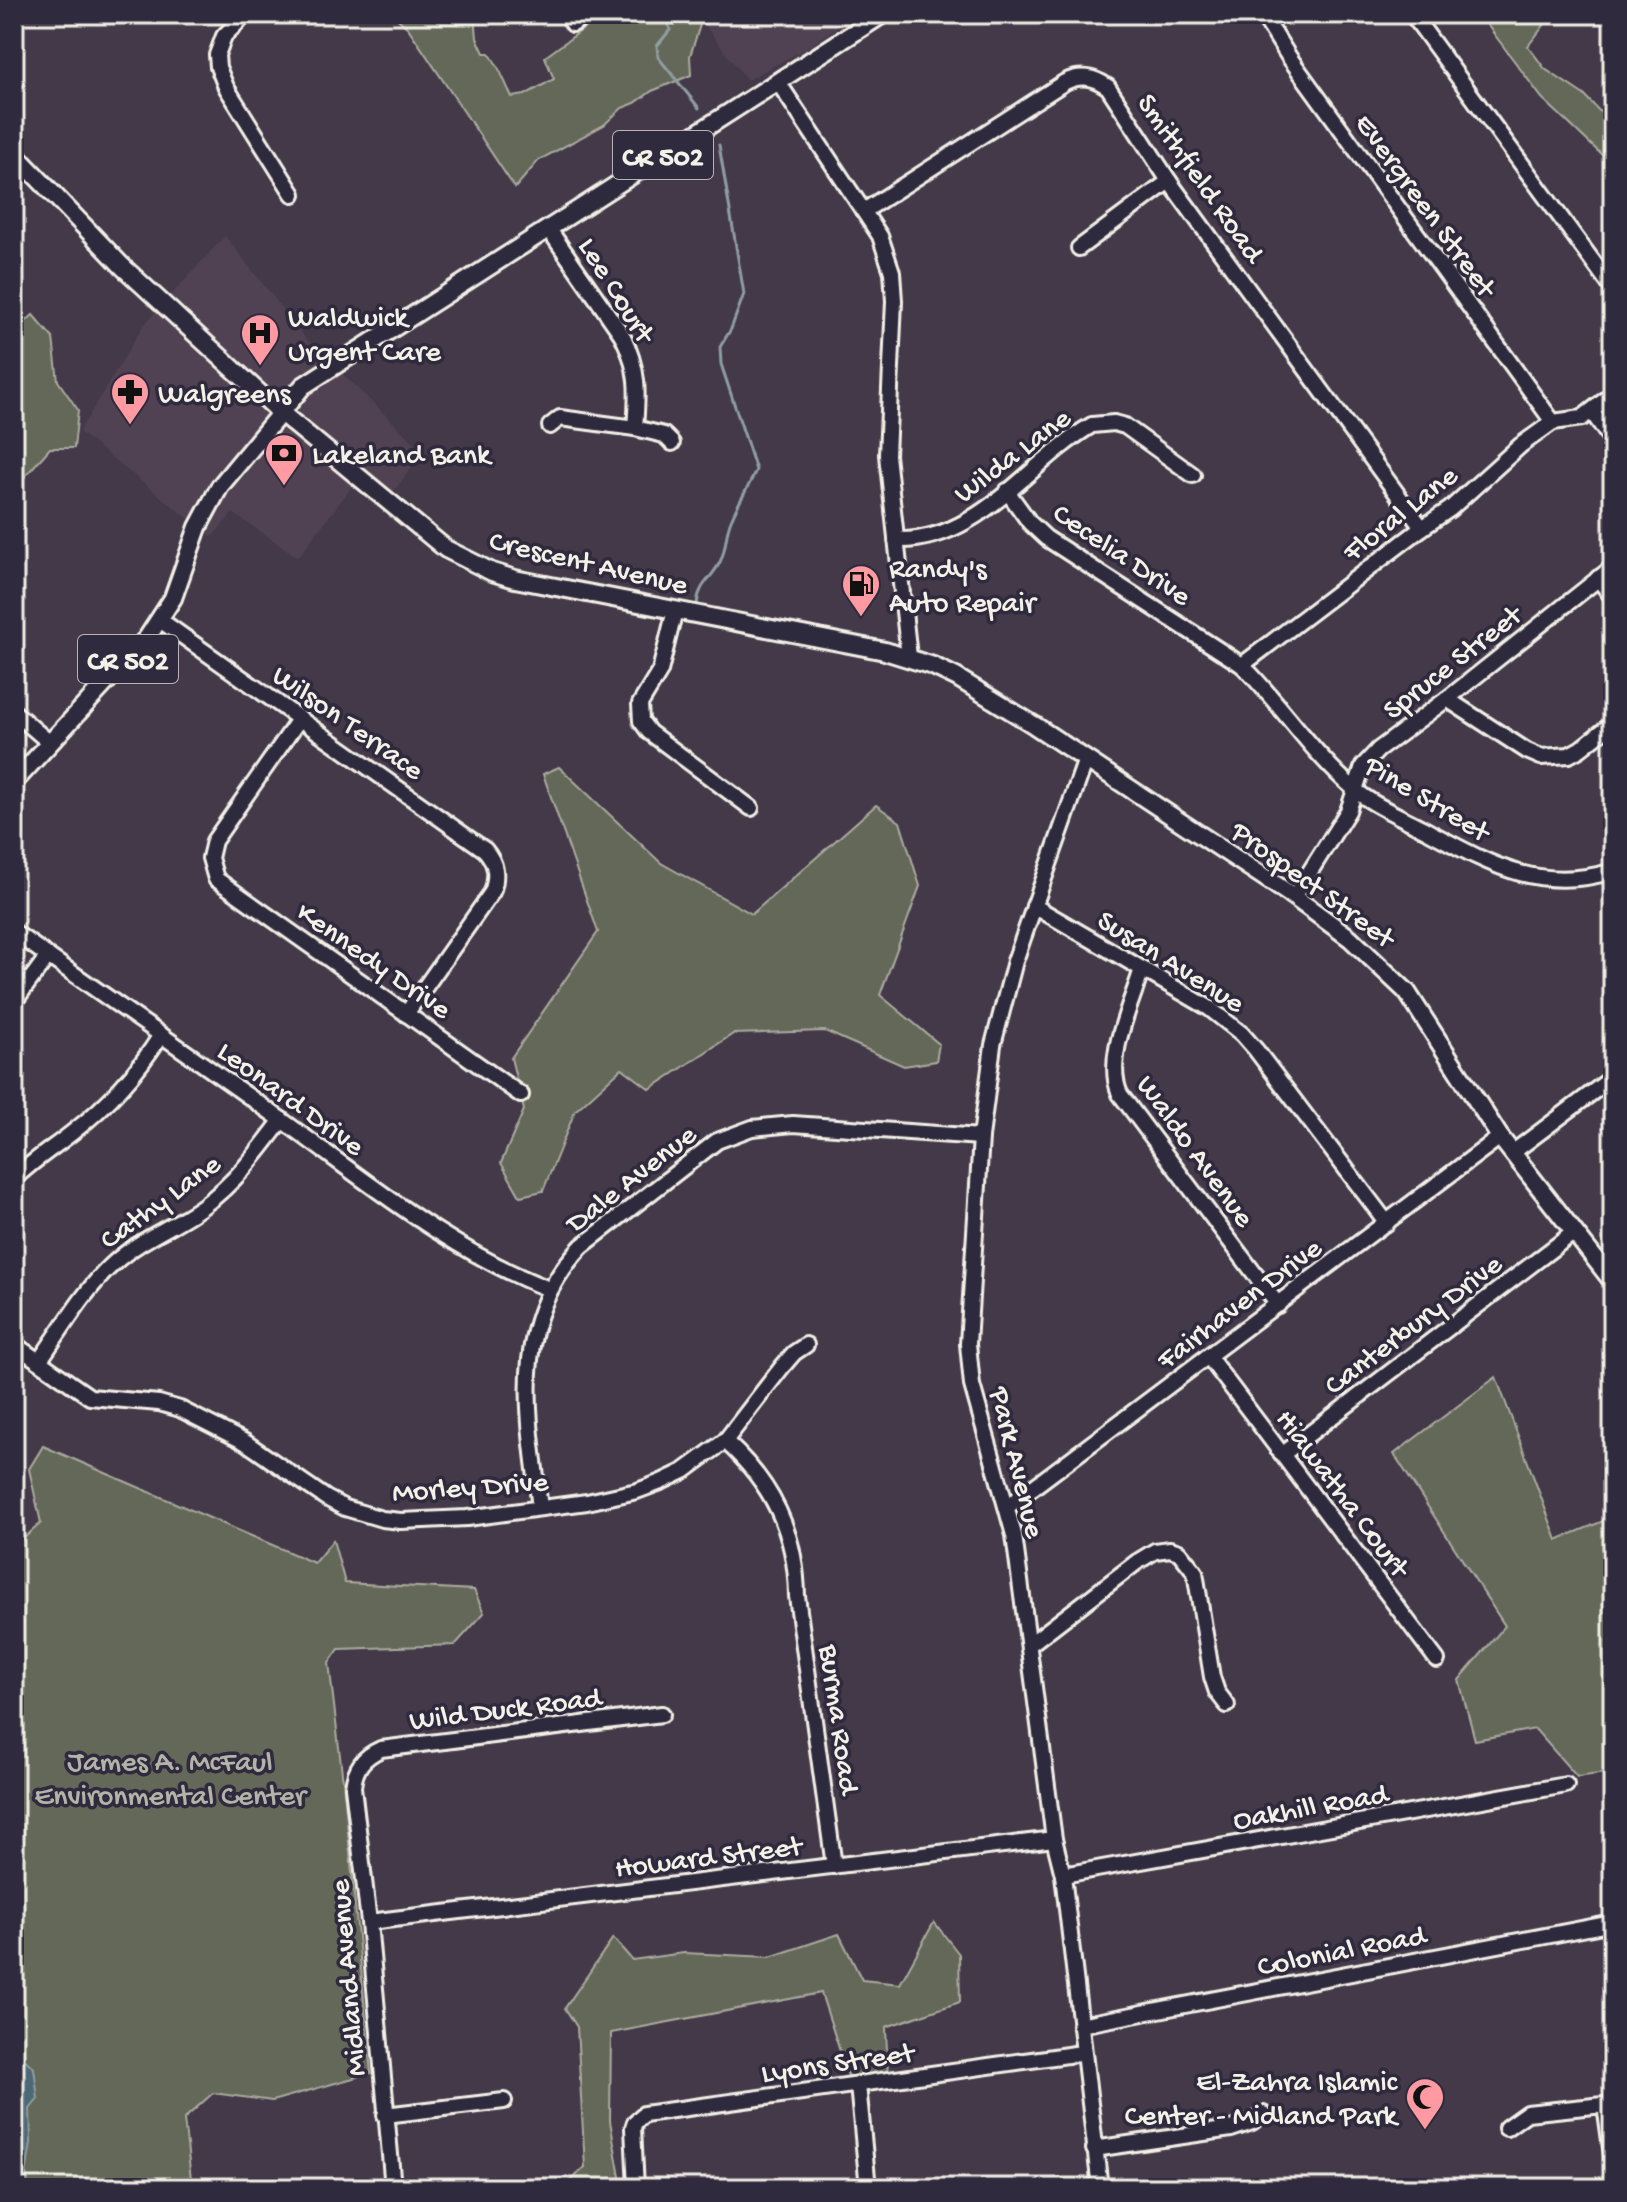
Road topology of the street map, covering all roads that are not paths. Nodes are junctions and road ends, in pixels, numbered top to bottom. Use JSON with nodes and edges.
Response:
{"nodes":[{"id":1,"x":246,"y":14,"type":"edge"},
{"id":2,"x":883,"y":14,"type":"edge"},
{"id":3,"x":1262,"y":14,"type":"edge"},
{"id":4,"x":1412,"y":14,"type":"edge"},
{"id":5,"x":778,"y":82,"type":"junction"},
{"id":6,"x":14,"y":153,"type":"edge"},
{"id":7,"x":1169,"y":181,"type":"junction"},
{"id":8,"x":293,"y":194,"type":"dead end"},
{"id":9,"x":864,"y":211,"type":"junction"},
{"id":10,"x":548,"y":228,"type":"junction"},
{"id":11,"x":1079,"y":248,"type":"dead end"},
{"id":12,"x":1613,"y":289,"type":"edge"},
{"id":13,"x":1613,"y":394,"type":"edge"},
{"id":14,"x":280,"y":412,"type":"junction"},
{"id":15,"x":1592,"y":412,"type":"junction"},
{"id":16,"x":1553,"y":422,"type":"junction"},
{"id":17,"x":550,"y":426,"type":"dead end"},
{"id":18,"x":635,"y":428,"type":"junction"},
{"id":19,"x":1613,"y":442,"type":"edge"},
{"id":20,"x":672,"y":443,"type":"dead end"},
{"id":21,"x":1193,"y":475,"type":"dead end"},
{"id":22,"x":1007,"y":491,"type":"junction"},
{"id":23,"x":1422,"y":528,"type":"junction"},
{"id":24,"x":896,"y":540,"type":"junction"},
{"id":25,"x":1613,"y":567,"type":"edge"},
{"id":26,"x":1598,"y":578,"type":"junction"},
{"id":27,"x":1613,"y":598,"type":"edge"},
{"id":28,"x":675,"y":610,"type":"junction"},
{"id":29,"x":160,"y":620,"type":"junction"},
{"id":30,"x":1219,"y":649,"type":"joint"},
{"id":31,"x":909,"y":657,"type":"junction"},
{"id":32,"x":1242,"y":665,"type":"junction"},
{"id":33,"x":1447,"y":699,"type":"junction"},
{"id":34,"x":14,"y":712,"type":"edge"},
{"id":35,"x":300,"y":718,"type":"junction"},
{"id":36,"x":1613,"y":723,"type":"edge"},
{"id":37,"x":50,"y":743,"type":"junction"},
{"id":38,"x":1086,"y":759,"type":"junction"},
{"id":39,"x":14,"y":782,"type":"edge"},
{"id":40,"x":1355,"y":790,"type":"junction"},
{"id":41,"x":751,"y":808,"type":"dead end"},
{"id":42,"x":1613,"y":871,"type":"edge"},
{"id":43,"x":1294,"y":897,"type":"junction"},
{"id":44,"x":1034,"y":906,"type":"junction"},
{"id":45,"x":14,"y":932,"type":"edge"},
{"id":46,"x":48,"y":956,"type":"junction"},
{"id":47,"x":1142,"y":969,"type":"junction"},
{"id":48,"x":14,"y":1002,"type":"edge"},
{"id":49,"x":406,"y":1014,"type":"junction"},
{"id":50,"x":161,"y":1035,"type":"junction"},
{"id":51,"x":1613,"y":1077,"type":"edge"},
{"id":52,"x":521,"y":1095,"type":"dead end"},
{"id":53,"x":282,"y":1120,"type":"junction"},
{"id":54,"x":981,"y":1137,"type":"junction"},
{"id":55,"x":1500,"y":1137,"type":"junction"},
{"id":56,"x":1512,"y":1153,"type":"junction"},
{"id":57,"x":14,"y":1179,"type":"edge"},
{"id":58,"x":1387,"y":1223,"type":"junction"},
{"id":59,"x":1573,"y":1233,"type":"junction"},
{"id":60,"x":1613,"y":1282,"type":"edge"},
{"id":61,"x":549,"y":1289,"type":"junction"},
{"id":62,"x":1278,"y":1305,"type":"junction"},
{"id":63,"x":14,"y":1344,"type":"edge"},
{"id":64,"x":806,"y":1345,"type":"dead end"},
{"id":65,"x":1208,"y":1356,"type":"junction"},
{"id":66,"x":39,"y":1361,"type":"junction"},
{"id":67,"x":725,"y":1441,"type":"junction"},
{"id":68,"x":1283,"y":1454,"type":"junction"},
{"id":69,"x":1007,"y":1507,"type":"junction"},
{"id":70,"x":540,"y":1508,"type":"junction"},
{"id":71,"x":1029,"y":1645,"type":"junction"},
{"id":72,"x":1437,"y":1660,"type":"dead end"},
{"id":73,"x":1227,"y":1705,"type":"dead end"},
{"id":74,"x":662,"y":1714,"type":"dead end"},
{"id":75,"x":360,"y":1764,"type":"joint"},
{"id":76,"x":1566,"y":1785,"type":"dead end"},
{"id":77,"x":1054,"y":1839,"type":"junction"},
{"id":78,"x":834,"y":1866,"type":"junction"},
{"id":79,"x":1063,"y":1875,"type":"junction"},
{"id":80,"x":369,"y":1922,"type":"junction"},
{"id":81,"x":1613,"y":1923,"type":"edge"},
{"id":82,"x":1080,"y":2025,"type":"junction"},
{"id":83,"x":1082,"y":2053,"type":"junction"},
{"id":84,"x":858,"y":2085,"type":"junction"},
{"id":85,"x":504,"y":2101,"type":"dead end"},
{"id":86,"x":1609,"y":2105,"type":"edge"},
{"id":87,"x":1263,"y":2114,"type":"dead end"},
{"id":88,"x":385,"y":2115,"type":"junction"},
{"id":89,"x":1506,"y":2128,"type":"dead end"},
{"id":90,"x":1094,"y":2149,"type":"junction"},
{"id":91,"x":1613,"y":2162,"type":"edge"},
{"id":92,"x":393,"y":2188,"type":"edge"},
{"id":93,"x":636,"y":2188,"type":"edge"},
{"id":94,"x":868,"y":2188,"type":"edge"},
{"id":95,"x":1100,"y":2188,"type":"edge"}],
"edges":[{"from":1,"to":8,"type":"street"},
{"from":2,"to":5,"type":"main road","number":"CR 502"},
{"from":3,"to":16,"type":"street","name":"Evergreen Street"},
{"from":4,"to":12,"type":"street"},
{"from":5,"to":9,"type":"street"},
{"from":5,"to":10,"type":"main road","number":"CR 502"},
{"from":6,"to":14,"type":"main road","name":"Crescent Avenue"},
{"from":7,"to":9,"type":"street","name":"Smithfield Road"},
{"from":7,"to":11,"type":"street"},
{"from":7,"to":23,"type":"street","name":"Smithfield Road"},
{"from":9,"to":24,"type":"street"},
{"from":10,"to":14,"type":"main road","number":"CR 502"},
{"from":10,"to":18,"type":"street","name":"Lee Court"},
{"from":13,"to":15,"type":"street"},
{"from":14,"to":28,"type":"main road","name":"Crescent Avenue"},
{"from":14,"to":29,"type":"main road","number":"CR 502"},
{"from":15,"to":16,"type":"street","name":"Floral Lane"},
{"from":15,"to":19,"type":"street"},
{"from":16,"to":23,"type":"street","name":"Floral Lane"},
{"from":17,"to":18,"type":"street"},
{"from":18,"to":20,"type":"street"},
{"from":21,"to":22,"type":"street","name":"Wilda Lane"},
{"from":22,"to":24,"type":"street","name":"Wilda Lane"},
{"from":22,"to":30,"type":"street","name":"Cecelia Drive"},
{"from":23,"to":32,"type":"street","name":"Floral Lane"},
{"from":24,"to":31,"type":"street"},
{"from":25,"to":26,"type":"street","name":"Spruce Street"},
{"from":26,"to":27,"type":"street"},
{"from":26,"to":33,"type":"street","name":"Spruce Street"},
{"from":28,"to":31,"type":"main road","name":"Crescent Avenue"},
{"from":28,"to":41,"type":"street"},
{"from":29,"to":35,"type":"street","name":"Wilson Terrace"},
{"from":29,"to":37,"type":"main road","number":"CR 502"},
{"from":30,"to":32,"type":"street","name":"Pine Street"},
{"from":31,"to":38,"type":"main road","name":"Crescent Avenue"},
{"from":32,"to":40,"type":"street","name":"Pine Street"},
{"from":33,"to":36,"type":"street"},
{"from":33,"to":40,"type":"street","name":"Spruce Street"},
{"from":34,"to":37,"type":"street"},
{"from":35,"to":49,"type":"street","name":"Wilson Terrace"},
{"from":35,"to":49,"type":"street","name":"Kennedy Drive"},
{"from":37,"to":39,"type":"main road","number":"CR 502"},
{"from":38,"to":43,"type":"main road","name":"Prospect Street"},
{"from":38,"to":44,"type":"street","name":"Park Avenue"},
{"from":40,"to":42,"type":"street","name":"Pine Street"},
{"from":40,"to":43,"type":"street","name":"Spruce Street"},
{"from":43,"to":55,"type":"main road","name":"Prospect Street"},
{"from":44,"to":47,"type":"street","name":"Susan Avenue"},
{"from":44,"to":54,"type":"street","name":"Park Avenue"},
{"from":45,"to":46,"type":"street","name":"Leonard Drive"},
{"from":46,"to":48,"type":"street"},
{"from":46,"to":50,"type":"street","name":"Leonard Drive"},
{"from":47,"to":58,"type":"street","name":"Susan Avenue"},
{"from":47,"to":62,"type":"street","name":"Waldo Avenue"},
{"from":49,"to":52,"type":"street","name":"Kennedy Drive"},
{"from":50,"to":53,"type":"street","name":"Leonard Drive"},
{"from":50,"to":57,"type":"street"},
{"from":51,"to":56,"type":"street"},
{"from":53,"to":61,"type":"street","name":"Leonard Drive"},
{"from":53,"to":66,"type":"street","name":"Cathy Lane"},
{"from":54,"to":61,"type":"street","name":"Dale Avenue"},
{"from":54,"to":69,"type":"street","name":"Park Avenue"},
{"from":55,"to":56,"type":"main road","name":"Prospect Street"},
{"from":55,"to":58,"type":"street","name":"Fairhaven Drive"},
{"from":56,"to":59,"type":"main road","name":"Prospect Street"},
{"from":58,"to":62,"type":"street","name":"Fairhaven Drive"},
{"from":59,"to":60,"type":"main road","name":"Prospect Street"},
{"from":59,"to":68,"type":"street","name":"Canterbury Drive"},
{"from":61,"to":70,"type":"street","name":"Dale Avenue"},
{"from":62,"to":65,"type":"street","name":"Fairhaven Drive"},
{"from":63,"to":66,"type":"street","name":"Morley Drive"},
{"from":64,"to":67,"type":"street","name":"Morley Drive"},
{"from":65,"to":68,"type":"street","name":"Hiawatha Court"},
{"from":65,"to":69,"type":"street","name":"Fairhaven Drive"},
{"from":66,"to":70,"type":"street","name":"Morley Drive"},
{"from":67,"to":70,"type":"street","name":"Morley Drive"},
{"from":67,"to":78,"type":"street","name":"Burma Road"},
{"from":68,"to":72,"type":"street","name":"Hiawatha Court"},
{"from":69,"to":71,"type":"street","name":"Park Avenue"},
{"from":71,"to":73,"type":"street"},
{"from":71,"to":77,"type":"street","name":"Park Avenue"},
{"from":74,"to":75,"type":"street","name":"Wild Duck Road"},
{"from":75,"to":80,"type":"street","name":"Midland Avenue"},
{"from":76,"to":79,"type":"street","name":"Oakhill Road"},
{"from":77,"to":78,"type":"street","name":"Howard Street"},
{"from":77,"to":79,"type":"street","name":"Park Avenue"},
{"from":78,"to":80,"type":"street","name":"Howard Street"},
{"from":79,"to":82,"type":"street","name":"Park Avenue"},
{"from":80,"to":88,"type":"street","name":"Midland Avenue"},
{"from":81,"to":82,"type":"street","name":"Colonial Road"},
{"from":82,"to":83,"type":"street","name":"Park Avenue"},
{"from":83,"to":84,"type":"street","name":"Lyons Street"},
{"from":83,"to":90,"type":"street","name":"Park Avenue"},
{"from":84,"to":93,"type":"street","name":"Lyons Street"},
{"from":84,"to":94,"type":"street"},
{"from":85,"to":88,"type":"street"},
{"from":86,"to":89,"type":"street"},
{"from":86,"to":91,"type":"street"},
{"from":87,"to":90,"type":"street"},
{"from":88,"to":92,"type":"street","name":"Midland Avenue"},
{"from":90,"to":95,"type":"street","name":"Park Avenue"}]}
